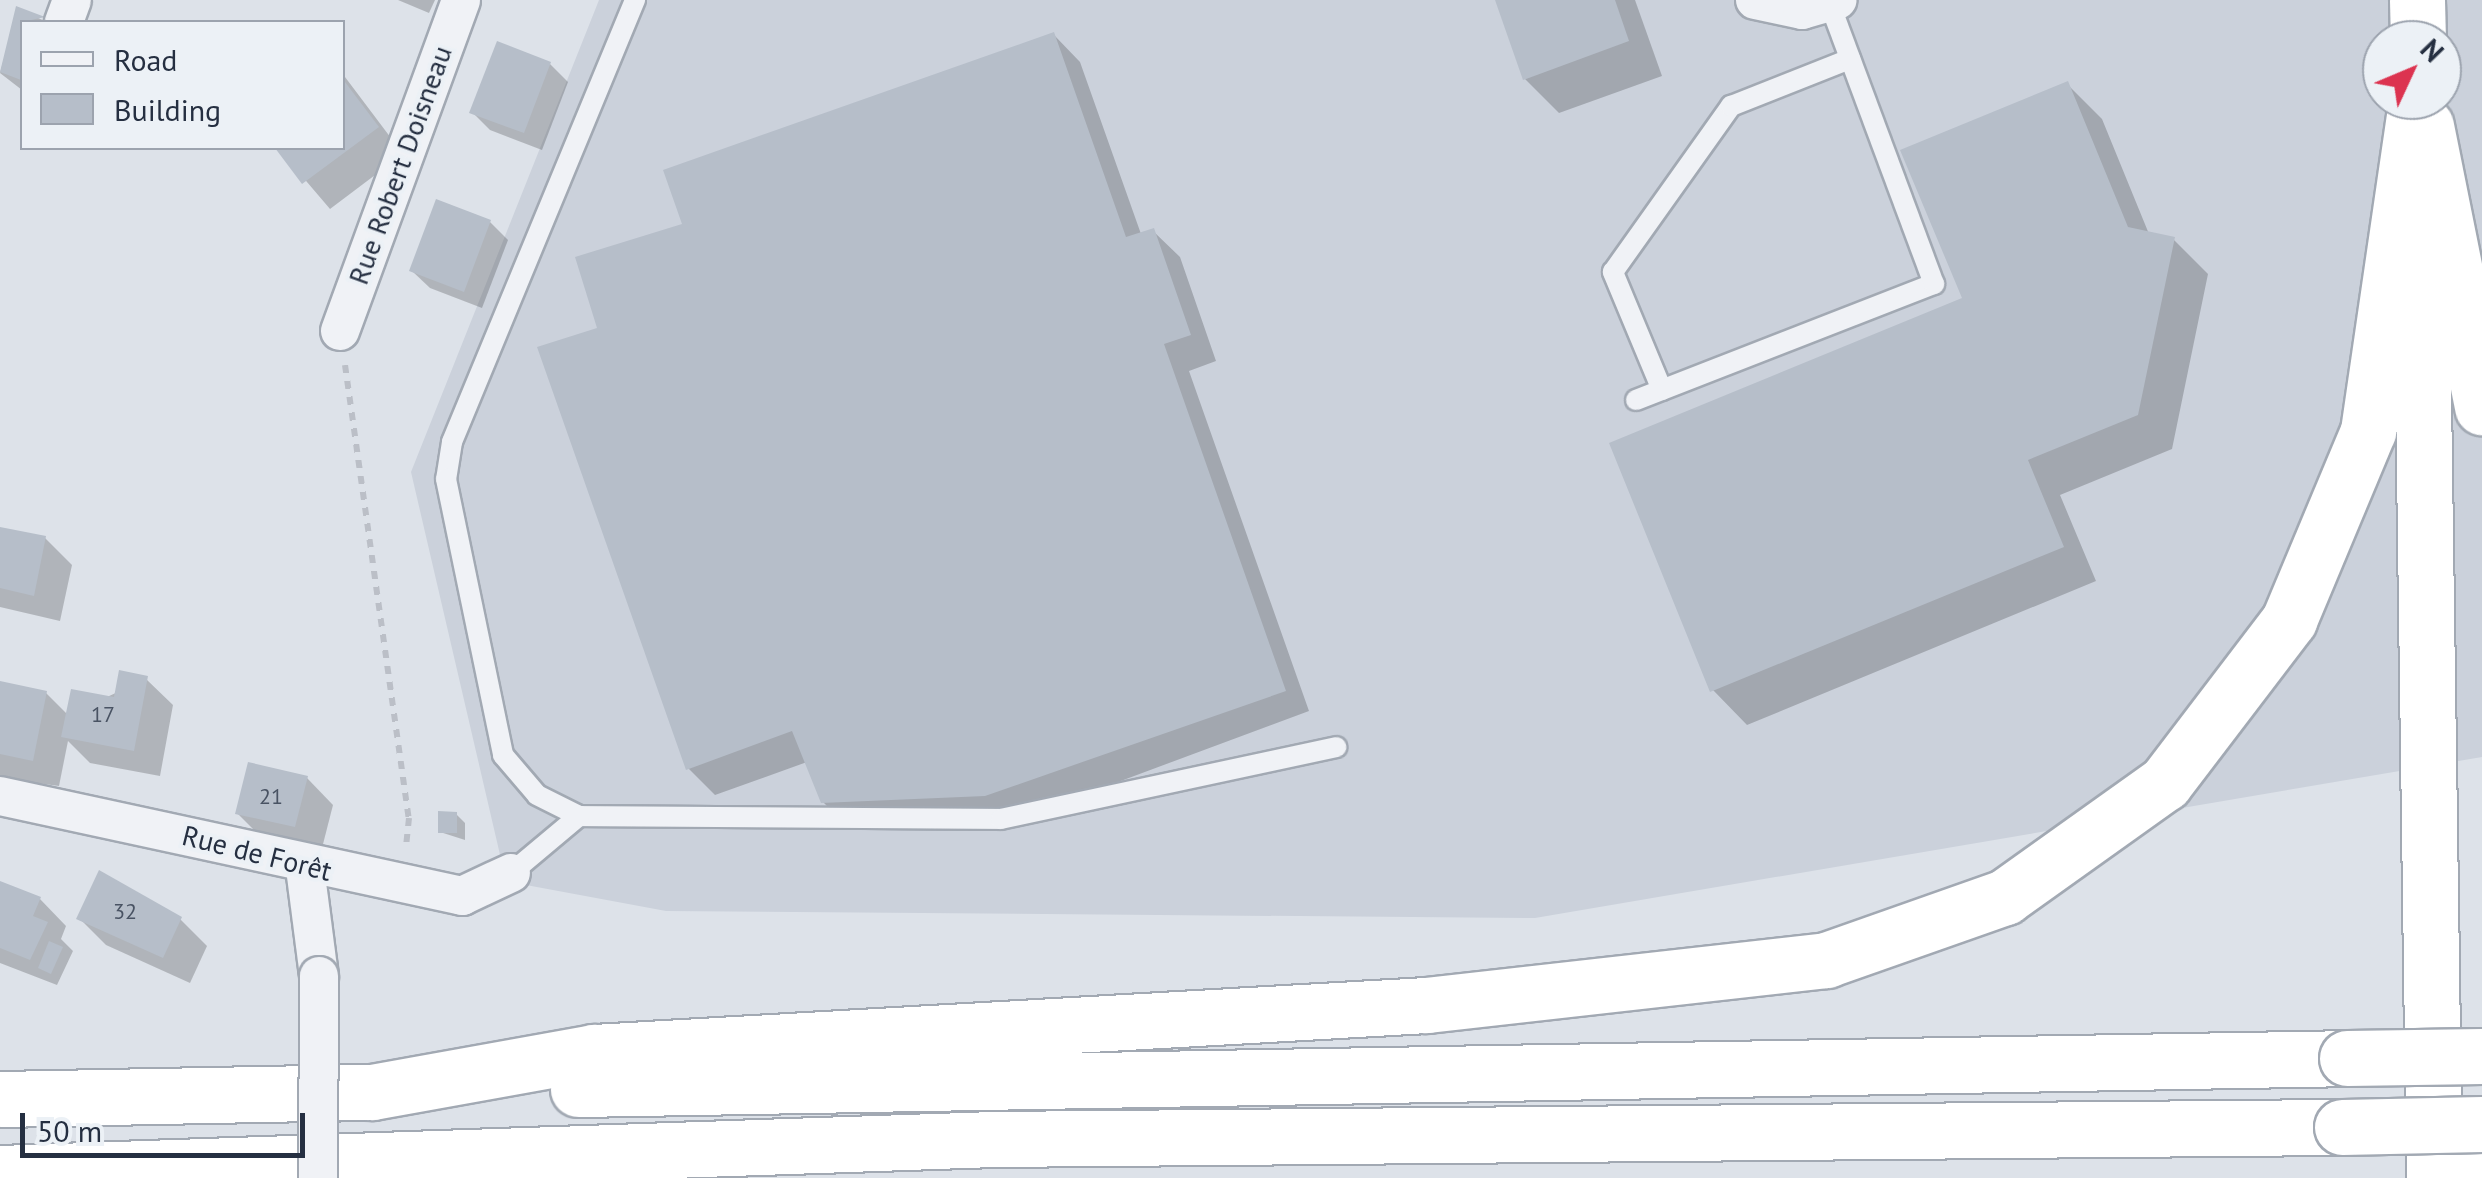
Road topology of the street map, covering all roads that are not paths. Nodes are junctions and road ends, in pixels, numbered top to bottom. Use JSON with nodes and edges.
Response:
{"nodes":[{"id":1,"x":461,"y":0,"type":"edge"},
{"id":2,"x":636,"y":0,"type":"edge"},
{"id":3,"x":1755,"y":0,"type":"edge"},
{"id":4,"x":1834,"y":2,"type":"edge"},
{"id":5,"x":1850,"y":59,"type":"junction"},
{"id":6,"x":2416,"y":120,"type":"edge"},
{"id":7,"x":2419,"y":120,"type":"edge"},
{"id":8,"x":2423,"y":120,"type":"edge"},
{"id":9,"x":340,"y":331,"type":"road end"},
{"id":10,"x":1662,"y":390,"type":"junction"},
{"id":11,"x":1636,"y":400,"type":"dead end"},
{"id":12,"x":2482,"y":407,"type":"edge"},
{"id":13,"x":1336,"y":747,"type":"dead end"},
{"id":14,"x":0,"y":796,"type":"edge"},
{"id":15,"x":580,"y":816,"type":"junction"},
{"id":16,"x":306,"y":868,"type":"junction"},
{"id":17,"x":510,"y":873,"type":"joint"},
{"id":18,"x":2482,"y":1056,"type":"edge"},
{"id":19,"x":372,"y":1092,"type":"junction"},
{"id":20,"x":0,"y":1099,"type":"edge"},
{"id":21,"x":2482,"y":1124,"type":"edge"},
{"id":22,"x":23,"y":1172,"type":"edge"},
{"id":23,"x":2482,"y":1177,"type":"edge"},
{"id":24,"x":100,"y":1178,"type":"edge"},
{"id":25,"x":318,"y":1178,"type":"edge"},
{"id":26,"x":2434,"y":1178,"type":"edge"},
{"id":27,"x":2461,"y":1178,"type":"edge"}],
"edges":[{"from":1,"to":9,"type":"street","name":"Rue Robert Doisneau"},
{"from":2,"to":15,"type":"lane"},
{"from":3,"to":4,"type":"street"},
{"from":4,"to":5,"type":"lane"},
{"from":5,"to":10,"type":"lane"},
{"from":5,"to":10,"type":"lane"},
{"from":6,"to":19,"type":"highway"},
{"from":7,"to":26,"type":"highway"},
{"from":8,"to":12,"type":"highway"},
{"from":10,"to":11,"type":"lane"},
{"from":13,"to":15,"type":"lane"},
{"from":14,"to":16,"type":"street","name":"Rue de Forêt"},
{"from":15,"to":17,"type":"lane"},
{"from":16,"to":17,"type":"street","name":"Rue de Forêt"},
{"from":16,"to":25,"type":"street","bridge":true},
{"from":18,"to":19,"type":"highway","bridge":true},
{"from":19,"to":20,"type":"highway"},
{"from":21,"to":22,"type":"highway","bridge":true},
{"from":22,"to":24,"type":"highway"},
{"from":23,"to":27,"type":"highway"}]}
